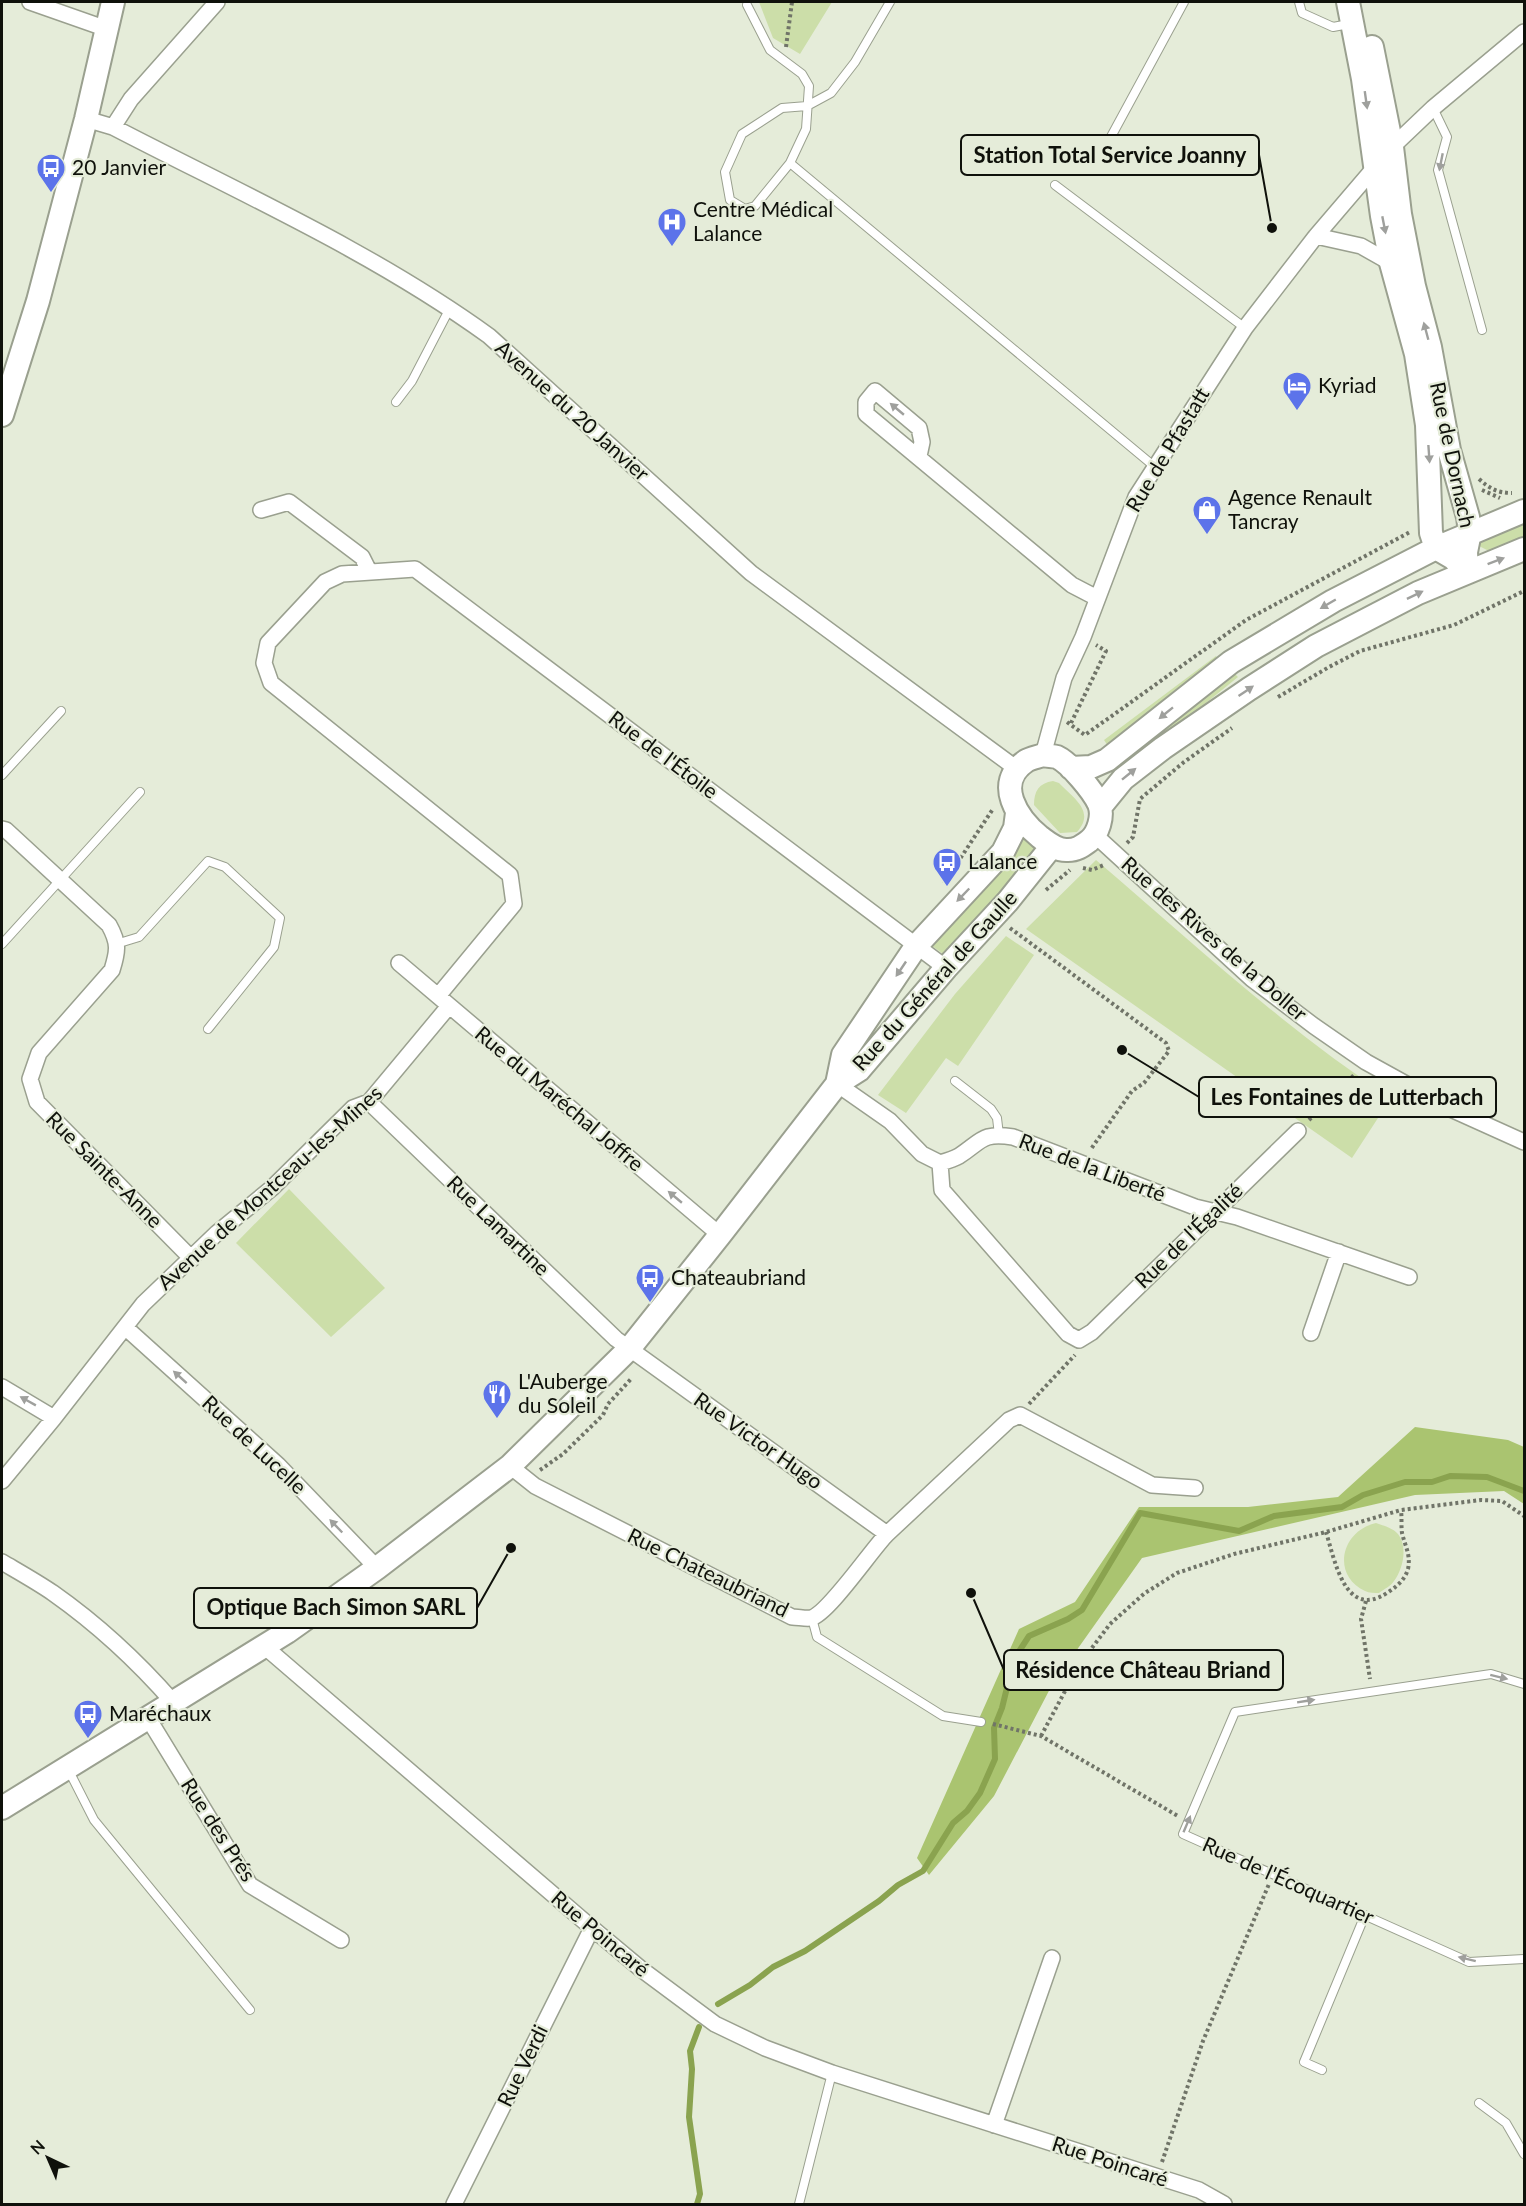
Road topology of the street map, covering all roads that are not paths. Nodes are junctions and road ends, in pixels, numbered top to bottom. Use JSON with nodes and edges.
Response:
{"nodes":[{"id":1,"x":30,"y":2,"type":"edge"},
{"id":2,"x":113,"y":2,"type":"edge"},
{"id":3,"x":217,"y":2,"type":"edge"},
{"id":4,"x":890,"y":2,"type":"edge"},
{"id":5,"x":1184,"y":2,"type":"edge"},
{"id":6,"x":1299,"y":2,"type":"edge"},
{"id":7,"x":1364,"y":2,"type":"edge"},
{"id":8,"x":747,"y":5,"type":"dead end"},
{"id":9,"x":1350,"y":12,"type":"edge"},
{"id":10,"x":107,"y":29,"type":"junction"},
{"id":11,"x":1524,"y":32,"type":"edge"},
{"id":12,"x":807,"y":106,"type":"junction"},
{"id":13,"x":1433,"y":108,"type":"junction"},
{"id":14,"x":86,"y":119,"type":"junction"},
{"id":15,"x":113,"y":127,"type":"junction"},
{"id":16,"x":1392,"y":147,"type":"junction"},
{"id":17,"x":1100,"y":157,"type":"dead end"},
{"id":18,"x":790,"y":163,"type":"junction"},
{"id":19,"x":1375,"y":167,"type":"junction"},
{"id":20,"x":1055,"y":185,"type":"dead end"},
{"id":21,"x":1316,"y":236,"type":"junction"},
{"id":22,"x":1391,"y":263,"type":"junction"},
{"id":23,"x":450,"y":308,"type":"junction"},
{"id":24,"x":1245,"y":328,"type":"junction"},
{"id":25,"x":1482,"y":330,"type":"dead end"},
{"id":26,"x":396,"y":402,"type":"dead end"},
{"id":27,"x":2,"y":415,"type":"edge"},
{"id":28,"x":919,"y":456,"type":"dead end"},
{"id":29,"x":1155,"y":467,"type":"junction"},
{"id":30,"x":261,"y":510,"type":"dead end"},
{"id":31,"x":1524,"y":511,"type":"edge"},
{"id":32,"x":1470,"y":532,"type":"junction"},
{"id":33,"x":1436,"y":548,"type":"junction"},
{"id":34,"x":1524,"y":549,"type":"edge"},
{"id":35,"x":369,"y":571,"type":"junction"},
{"id":36,"x":1467,"y":572,"type":"junction"},
{"id":37,"x":1097,"y":598,"type":"junction"},
{"id":38,"x":60,"y":711,"type":"dead end"},
{"id":39,"x":1043,"y":755,"type":"junction"},
{"id":40,"x":1071,"y":768,"type":"junction"},
{"id":41,"x":2,"y":775,"type":"edge"},
{"id":42,"x":1014,"y":776,"type":"junction"},
{"id":43,"x":140,"y":792,"type":"dead end"},
{"id":44,"x":1101,"y":806,"type":"junction"},
{"id":45,"x":1017,"y":813,"type":"junction"},
{"id":46,"x":2,"y":829,"type":"edge"},
{"id":47,"x":1096,"y":836,"type":"junction"},
{"id":48,"x":1052,"y":846,"type":"junction"},
{"id":49,"x":59,"y":881,"type":"junction"},
{"id":50,"x":2,"y":944,"type":"edge"},
{"id":51,"x":116,"y":944,"type":"junction"},
{"id":52,"x":917,"y":945,"type":"junction"},
{"id":53,"x":399,"y":963,"type":"dead end"},
{"id":54,"x":946,"y":968,"type":"junction"},
{"id":55,"x":443,"y":1001,"type":"junction"},
{"id":56,"x":208,"y":1029,"type":"dead end"},
{"id":57,"x":955,"y":1082,"type":"dead end"},
{"id":58,"x":837,"y":1084,"type":"junction"},
{"id":59,"x":369,"y":1102,"type":"junction"},
{"id":60,"x":1298,"y":1131,"type":"road end"},
{"id":61,"x":999,"y":1135,"type":"junction"},
{"id":62,"x":1524,"y":1142,"type":"edge"},
{"id":63,"x":940,"y":1163,"type":"junction"},
{"id":64,"x":1214,"y":1212,"type":"junction"},
{"id":65,"x":720,"y":1235,"type":"junction"},
{"id":66,"x":1339,"y":1252,"type":"junction"},
{"id":67,"x":192,"y":1259,"type":"junction"},
{"id":68,"x":1409,"y":1277,"type":"dead end"},
{"id":69,"x":126,"y":1328,"type":"junction"},
{"id":70,"x":1311,"y":1333,"type":"dead end"},
{"id":71,"x":629,"y":1349,"type":"junction"},
{"id":72,"x":2,"y":1387,"type":"edge"},
{"id":73,"x":54,"y":1418,"type":"junction"},
{"id":74,"x":518,"y":1473,"type":"junction"},
{"id":75,"x":2,"y":1481,"type":"edge"},
{"id":76,"x":1195,"y":1488,"type":"dead end"},
{"id":77,"x":887,"y":1533,"type":"junction"},
{"id":78,"x":2,"y":1562,"type":"edge"},
{"id":79,"x":377,"y":1568,"type":"junction"},
{"id":80,"x":812,"y":1618,"type":"junction"},
{"id":81,"x":264,"y":1646,"type":"junction"},
{"id":82,"x":1524,"y":1684,"type":"edge"},
{"id":83,"x":173,"y":1702,"type":"junction"},
{"id":84,"x":148,"y":1718,"type":"junction"},
{"id":85,"x":981,"y":1722,"type":"dead end"},
{"id":86,"x":68,"y":1767,"type":"junction"},
{"id":87,"x":2,"y":1808,"type":"edge"},
{"id":88,"x":1365,"y":1915,"type":"junction"},
{"id":89,"x":592,"y":1929,"type":"junction"},
{"id":90,"x":341,"y":1940,"type":"dead end"},
{"id":91,"x":1052,"y":1958,"type":"dead end"},
{"id":92,"x":1524,"y":1959,"type":"edge"},
{"id":93,"x":250,"y":2010,"type":"dead end"},
{"id":94,"x":1322,"y":2070,"type":"dead end"},
{"id":95,"x":832,"y":2073,"type":"junction"},
{"id":96,"x":1479,"y":2103,"type":"dead end"},
{"id":97,"x":994,"y":2126,"type":"junction"},
{"id":98,"x":1524,"y":2154,"type":"edge"},
{"id":99,"x":454,"y":2205,"type":"edge"},
{"id":100,"x":799,"y":2205,"type":"edge"},
{"id":101,"x":1224,"y":2205,"type":"edge"}],
"edges":[{"from":1,"to":10,"type":"street"},
{"from":2,"to":10,"type":"main road"},
{"from":3,"to":15,"type":"street"},
{"from":4,"to":12,"type":"lane"},
{"from":5,"to":17,"type":"lane"},
{"from":6,"to":9,"type":"lane"},
{"from":7,"to":16,"type":"main road","name":"Rue de Dornach"},
{"from":8,"to":12,"type":"lane"},
{"from":9,"to":19,"type":"main road","name":"Rue de Dornach","one_way":true},
{"from":10,"to":14,"type":"main road"},
{"from":11,"to":13,"type":"street"},
{"from":12,"to":18,"type":"lane"},
{"from":12,"to":18,"type":"lane"},
{"from":13,"to":16,"type":"street"},
{"from":13,"to":25,"type":"lane","one_way":true},
{"from":14,"to":15,"type":"street","name":"Avenue du 20 Janvier"},
{"from":14,"to":27,"type":"main road"},
{"from":15,"to":23,"type":"street","name":"Avenue du 20 Janvier"},
{"from":16,"to":19,"type":"main road"},
{"from":32,"to":16,"type":"main road","name":"Rue de Dornach","one_way":true},
{"from":18,"to":29,"type":"lane"},
{"from":19,"to":21,"type":"street","name":"Rue de Pfastatt"},
{"from":19,"to":22,"type":"main road","name":"Rue de Dornach","one_way":true},
{"from":20,"to":24,"type":"lane"},
{"from":21,"to":22,"type":"street"},
{"from":21,"to":24,"type":"street","name":"Rue de Pfastatt"},
{"from":22,"to":33,"type":"main road","name":"Rue de Dornach","one_way":true},
{"from":23,"to":26,"type":"lane"},
{"from":23,"to":42,"type":"street","name":"Avenue du 20 Janvier"},
{"from":24,"to":29,"type":"street","name":"Rue de Pfastatt"},
{"from":28,"to":37,"type":"street"},
{"from":29,"to":37,"type":"street","name":"Rue de Pfastatt"},
{"from":30,"to":35,"type":"street"},
{"from":31,"to":32,"type":"main road"},
{"from":32,"to":33,"type":"main road"},
{"from":32,"to":36,"type":"main road","name":"Rue de Dornach"},
{"from":33,"to":36,"type":"main road","name":"Rue de Dornach"},
{"from":33,"to":40,"type":"main road","one_way":true},
{"from":36,"to":34,"type":"main road","one_way":true},
{"from":35,"to":52,"type":"street","name":"Rue de l'Étoile"},
{"from":35,"to":55,"type":"street","name":"Rue de l'Étoile"},
{"from":44,"to":36,"type":"main road","one_way":true},
{"from":37,"to":39,"type":"street","name":"Rue de Pfastatt"},
{"from":38,"to":41,"type":"lane"},
{"from":39,"to":40,"type":"main road"},
{"from":39,"to":42,"type":"main road"},
{"from":40,"to":44,"type":"main road"},
{"from":42,"to":45,"type":"main road"},
{"from":43,"to":49,"type":"lane"},
{"from":44,"to":47,"type":"main road"},
{"from":45,"to":48,"type":"main road"},
{"from":45,"to":52,"type":"main road","name":"Rue du Général de Gaulle","one_way":true},
{"from":46,"to":49,"type":"street"},
{"from":47,"to":48,"type":"main road"},
{"from":47,"to":62,"type":"street","name":"Rue des Rives de la Doller"},
{"from":48,"to":54,"type":"main road","name":"Rue du Général de Gaulle"},
{"from":49,"to":50,"type":"lane"},
{"from":49,"to":51,"type":"street"},
{"from":51,"to":56,"type":"lane"},
{"from":51,"to":67,"type":"street","name":"Rue Sainte-Anne"},
{"from":52,"to":54,"type":"street","name":"Rue de l'Étoile"},
{"from":52,"to":58,"type":"main road","name":"Rue du Général de Gaulle","one_way":true},
{"from":53,"to":55,"type":"street","name":"Rue du Maréchal Joffre"},
{"from":54,"to":58,"type":"main road","name":"Rue du Général de Gaulle"},
{"from":55,"to":59,"type":"street","name":"Avenue de Montceau-les-Mines"},
{"from":65,"to":55,"type":"street","name":"Rue du Maréchal Joffre","one_way":true},
{"from":57,"to":61,"type":"lane"},
{"from":58,"to":63,"type":"street"},
{"from":58,"to":65,"type":"main road","name":"Rue du Général de Gaulle"},
{"from":59,"to":67,"type":"street","name":"Avenue de Montceau-les-Mines"},
{"from":59,"to":71,"type":"street","name":"Rue Lamartine"},
{"from":60,"to":64,"type":"street","name":"Rue de l'Égalité"},
{"from":61,"to":63,"type":"street","name":"Rue de la Liberté"},
{"from":61,"to":64,"type":"street","name":"Rue de la Liberté"},
{"from":63,"to":64,"type":"street","name":"Rue de l'Égalité"},
{"from":64,"to":66,"type":"street","name":"Rue de la Liberté"},
{"from":65,"to":71,"type":"main road","name":"Rue du Général de Gaulle"},
{"from":66,"to":68,"type":"street","name":"Rue de la Liberté"},
{"from":66,"to":70,"type":"street"},
{"from":67,"to":69,"type":"street","name":"Avenue de Montceau-les-Mines"},
{"from":69,"to":73,"type":"street","name":"Avenue de Montceau-les-Mines"},
{"from":79,"to":69,"type":"street","name":"Rue de Lucelle","one_way":true},
{"from":71,"to":74,"type":"main road","name":"Rue du Général de Gaulle"},
{"from":71,"to":77,"type":"street","name":"Rue Victor Hugo"},
{"from":73,"to":72,"type":"street","one_way":true},
{"from":73,"to":75,"type":"street","name":"Avenue de Montceau-les-Mines"},
{"from":74,"to":79,"type":"main road","name":"Rue du Général de Gaulle"},
{"from":74,"to":80,"type":"street","name":"Rue Chateaubriand"},
{"from":76,"to":77,"type":"street","name":"Rue Chateaubriand"},
{"from":77,"to":80,"type":"street","name":"Rue Chateaubriand"},
{"from":78,"to":83,"type":"street"},
{"from":79,"to":81,"type":"main road","name":"Rue du Général de Gaulle"},
{"from":80,"to":85,"type":"lane"},
{"from":81,"to":83,"type":"main road","name":"Rue du Général de Gaulle"},
{"from":81,"to":89,"type":"street","name":"Rue Poincaré"},
{"from":88,"to":82,"type":"lane","name":"Rue de l'Écoquartier","one_way":true},
{"from":83,"to":84,"type":"main road","name":"Rue du Général de Gaulle"},
{"from":84,"to":86,"type":"main road","name":"Rue du Général de Gaulle"},
{"from":84,"to":90,"type":"street","name":"Rue des Prés"},
{"from":86,"to":87,"type":"main road","name":"Rue du Général de Gaulle"},
{"from":86,"to":93,"type":"lane"},
{"from":92,"to":88,"type":"lane","name":"Rue de l'Écoquartier","one_way":true},
{"from":88,"to":94,"type":"lane"},
{"from":89,"to":95,"type":"street","name":"Rue Poincaré"},
{"from":89,"to":99,"type":"street","name":"Rue Verdi"},
{"from":91,"to":97,"type":"street"},
{"from":95,"to":97,"type":"street","name":"Rue Poincaré"},
{"from":95,"to":100,"type":"lane"},
{"from":96,"to":98,"type":"lane"},
{"from":97,"to":101,"type":"street","name":"Rue Poincaré"}]}
